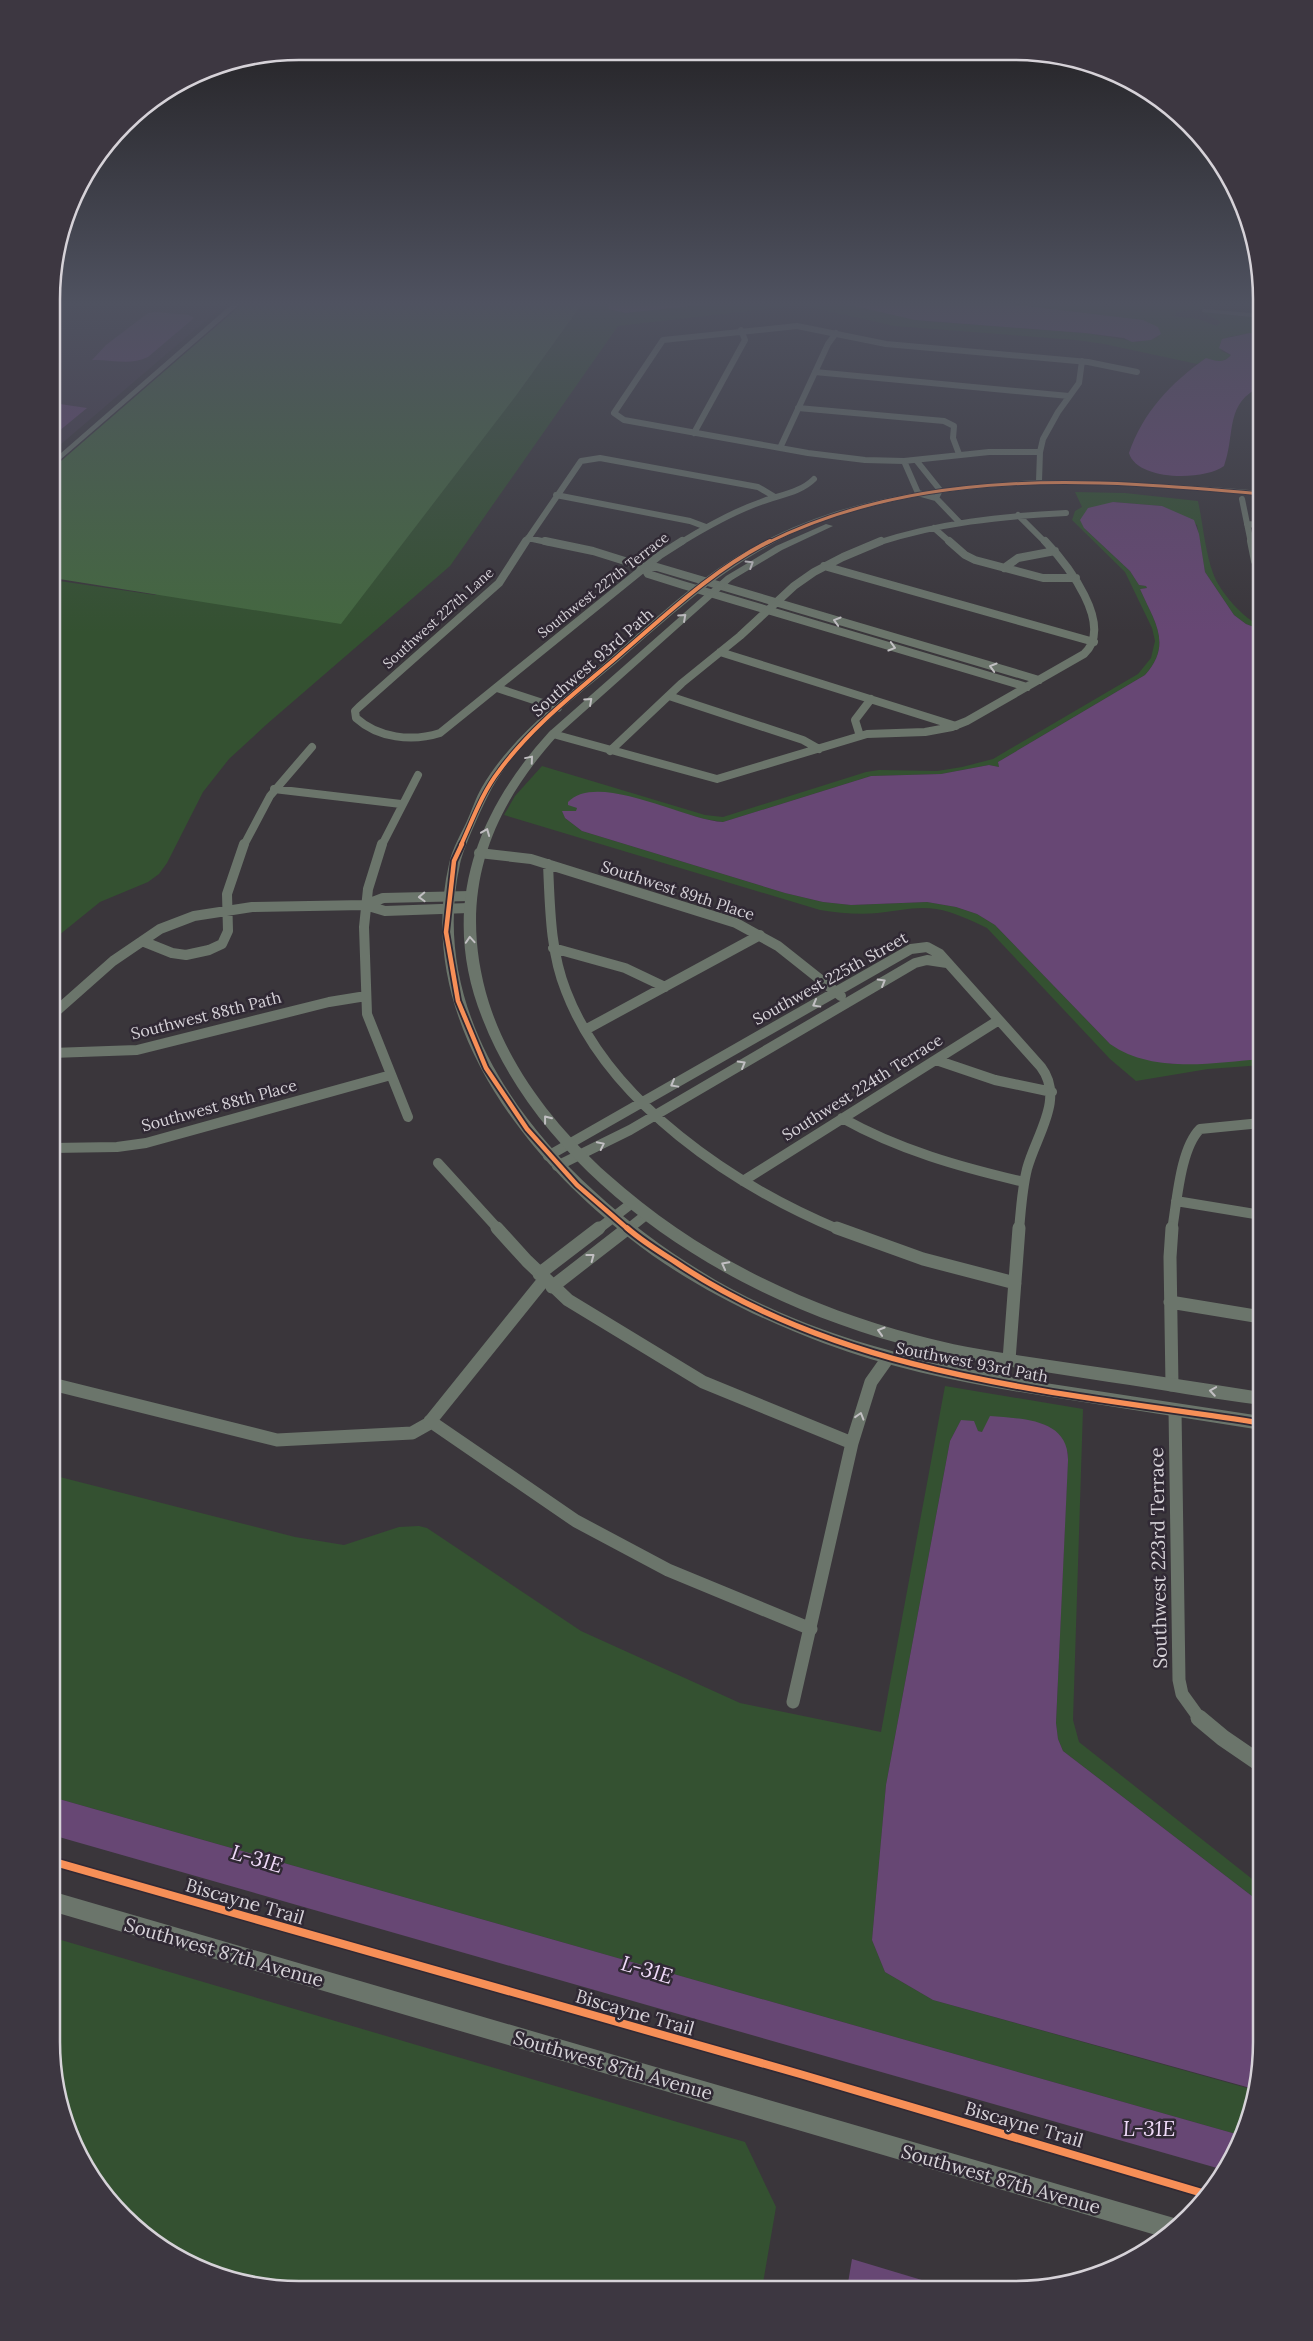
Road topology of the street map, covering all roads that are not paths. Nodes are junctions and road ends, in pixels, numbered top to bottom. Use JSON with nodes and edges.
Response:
{"nodes":[{"id":1,"x":111,"y":413,"type":"edge"},
{"id":2,"x":615,"y":413,"type":"edge"},
{"id":3,"x":705,"y":413,"type":"edge"},
{"id":4,"x":796,"y":413,"type":"edge"},
{"id":5,"x":860,"y":413,"type":"edge"},
{"id":6,"x":1058,"y":413,"type":"edge"},
{"id":7,"x":694,"y":433,"type":"junction"},
{"id":8,"x":780,"y":448,"type":"junction"},
{"id":9,"x":1040,"y":452,"type":"junction"},
{"id":10,"x":959,"y":454,"type":"junction"},
{"id":11,"x":60,"y":458,"type":"edge"},
{"id":12,"x":916,"y":460,"type":"junction"},
{"id":13,"x":904,"y":461,"type":"junction"},
{"id":14,"x":814,"y":479,"type":"dead end"},
{"id":15,"x":1039,"y":481,"type":"junction"},
{"id":16,"x":918,"y":493,"type":"junction"},
{"id":17,"x":1253,"y":493,"type":"edge"},
{"id":18,"x":938,"y":494,"type":"junction"},
{"id":19,"x":556,"y":495,"type":"junction"},
{"id":20,"x":775,"y":497,"type":"junction"},
{"id":21,"x":1242,"y":499,"type":"junction"},
{"id":22,"x":1253,"y":500,"type":"edge"},
{"id":23,"x":1066,"y":513,"type":"dead end"},
{"id":24,"x":1018,"y":515,"type":"junction"},
{"id":25,"x":960,"y":523,"type":"junction"},
{"id":26,"x":1247,"y":524,"type":"junction"},
{"id":27,"x":1253,"y":525,"type":"edge"},
{"id":28,"x":706,"y":527,"type":"junction"},
{"id":29,"x":934,"y":528,"type":"junction"},
{"id":30,"x":528,"y":538,"type":"junction"},
{"id":31,"x":1253,"y":544,"type":"edge"},
{"id":32,"x":1055,"y":551,"type":"junction"},
{"id":33,"x":824,"y":566,"type":"junction"},
{"id":34,"x":644,"y":567,"type":"junction"},
{"id":35,"x":1004,"y":568,"type":"junction"},
{"id":36,"x":1076,"y":578,"type":"junction"},
{"id":37,"x":699,"y":586,"type":"junction"},
{"id":38,"x":719,"y":586,"type":"junction"},
{"id":39,"x":711,"y":593,"type":"junction"},
{"id":40,"x":774,"y":603,"type":"junction"},
{"id":41,"x":767,"y":610,"type":"junction"},
{"id":42,"x":1094,"y":642,"type":"junction"},
{"id":43,"x":720,"y":652,"type":"junction"},
{"id":44,"x":1040,"y":680,"type":"junction"},
{"id":45,"x":1027,"y":687,"type":"junction"},
{"id":46,"x":497,"y":688,"type":"junction"},
{"id":47,"x":669,"y":696,"type":"junction"},
{"id":48,"x":871,"y":699,"type":"junction"},
{"id":49,"x":558,"y":708,"type":"junction"},
{"id":50,"x":956,"y":726,"type":"junction"},
{"id":51,"x":552,"y":734,"type":"junction"},
{"id":52,"x":860,"y":736,"type":"junction"},
{"id":53,"x":424,"y":738,"type":"joint"},
{"id":54,"x":312,"y":747,"type":"dead end"},
{"id":55,"x":819,"y":749,"type":"junction"},
{"id":56,"x":610,"y":751,"type":"junction"},
{"id":57,"x":418,"y":775,"type":"dead end"},
{"id":58,"x":274,"y":789,"type":"junction"},
{"id":59,"x":401,"y":804,"type":"junction"},
{"id":60,"x":479,"y":853,"type":"junction"},
{"id":61,"x":548,"y":864,"type":"junction"},
{"id":62,"x":448,"y":897,"type":"junction"},
{"id":63,"x":470,"y":902,"type":"junction"},
{"id":64,"x":365,"y":905,"type":"junction"},
{"id":65,"x":447,"y":909,"type":"junction"},
{"id":66,"x":225,"y":910,"type":"junction"},
{"id":67,"x":760,"y":935,"type":"junction"},
{"id":68,"x":142,"y":941,"type":"junction"},
{"id":69,"x":553,"y":948,"type":"junction"},
{"id":70,"x":947,"y":963,"type":"junction"},
{"id":71,"x":665,"y":987,"type":"junction"},
{"id":72,"x":836,"y":992,"type":"junction"},
{"id":73,"x":366,"y":996,"type":"junction"},
{"id":74,"x":848,"y":1002,"type":"junction"},
{"id":75,"x":60,"y":1008,"type":"edge"},
{"id":76,"x":999,"y":1020,"type":"junction"},
{"id":77,"x":585,"y":1030,"type":"junction"},
{"id":78,"x":60,"y":1053,"type":"edge"},
{"id":79,"x":936,"y":1060,"type":"junction"},
{"id":80,"x":391,"y":1075,"type":"junction"},
{"id":81,"x":1052,"y":1092,"type":"junction"},
{"id":82,"x":642,"y":1102,"type":"junction"},
{"id":83,"x":656,"y":1115,"type":"junction"},
{"id":84,"x":408,"y":1118,"type":"dead end"},
{"id":85,"x":842,"y":1118,"type":"junction"},
{"id":86,"x":1253,"y":1125,"type":"edge"},
{"id":87,"x":568,"y":1143,"type":"junction"},
{"id":88,"x":60,"y":1148,"type":"edge"},
{"id":89,"x":580,"y":1156,"type":"junction"},
{"id":90,"x":552,"y":1161,"type":"junction"},
{"id":91,"x":438,"y":1164,"type":"dead end"},
{"id":92,"x":743,"y":1181,"type":"junction"},
{"id":93,"x":1024,"y":1182,"type":"junction"},
{"id":94,"x":1176,"y":1200,"type":"junction"},
{"id":95,"x":632,"y":1203,"type":"junction"},
{"id":96,"x":1253,"y":1213,"type":"edge"},
{"id":97,"x":647,"y":1214,"type":"junction"},
{"id":98,"x":613,"y":1217,"type":"junction"},
{"id":99,"x":627,"y":1229,"type":"junction"},
{"id":100,"x":545,"y":1280,"type":"junction"},
{"id":101,"x":1015,"y":1283,"type":"junction"},
{"id":102,"x":1170,"y":1302,"type":"junction"},
{"id":103,"x":1253,"y":1316,"type":"edge"},
{"id":104,"x":888,"y":1358,"type":"junction"},
{"id":105,"x":1009,"y":1360,"type":"junction"},
{"id":106,"x":1172,"y":1385,"type":"junction"},
{"id":107,"x":60,"y":1386,"type":"edge"},
{"id":108,"x":1253,"y":1398,"type":"edge"},
{"id":109,"x":1175,"y":1410,"type":"junction"},
{"id":110,"x":430,"y":1421,"type":"junction"},
{"id":111,"x":1253,"y":1422,"type":"edge"},
{"id":112,"x":852,"y":1444,"type":"junction"},
{"id":113,"x":810,"y":1629,"type":"junction"},
{"id":114,"x":793,"y":1702,"type":"dead end"},
{"id":115,"x":1253,"y":1758,"type":"edge"},
{"id":116,"x":60,"y":1904,"type":"edge"},
{"id":117,"x":1165,"y":2227,"type":"edge"}],
"edges":[{"from":1,"to":11,"type":"street"},
{"from":2,"to":7,"type":"street"},
{"from":3,"to":7,"type":"street"},
{"from":4,"to":8,"type":"street"},
{"from":5,"to":10,"type":"street"},
{"from":6,"to":9,"type":"street"},
{"from":7,"to":8,"type":"street"},
{"from":8,"to":13,"type":"street"},
{"from":9,"to":10,"type":"street"},
{"from":9,"to":15,"type":"street"},
{"from":10,"to":12,"type":"street"},
{"from":12,"to":13,"type":"street"},
{"from":12,"to":18,"type":"street"},
{"from":13,"to":16,"type":"street"},
{"from":14,"to":20,"type":"street","name":"Southwest 227th Terrace"},
{"from":15,"to":17,"type":"street","name":"Southwest 93rd Path"},
{"from":15,"to":18,"type":"street","name":"Southwest 93rd Path"},
{"from":16,"to":18,"type":"street","name":"Southwest 93rd Path"},
{"from":16,"to":37,"type":"street","name":"Southwest 93rd Path"},
{"from":18,"to":21,"type":"street","name":"Southwest 93rd Path"},
{"from":18,"to":25,"type":"street"},
{"from":38,"to":18,"type":"street","name":"Southwest 93rd Path","one_way":true},
{"from":19,"to":20,"type":"street","name":"Southwest 227th Lane"},
{"from":19,"to":28,"type":"street"},
{"from":19,"to":30,"type":"street","name":"Southwest 227th Lane"},
{"from":20,"to":28,"type":"street","name":"Southwest 227th Terrace"},
{"from":21,"to":22,"type":"street","name":"Southwest 93rd Path"},
{"from":21,"to":26,"type":"street"},
{"from":23,"to":24,"type":"street"},
{"from":24,"to":25,"type":"street"},
{"from":24,"to":32,"type":"street"},
{"from":25,"to":29,"type":"street"},
{"from":26,"to":27,"type":"street"},
{"from":26,"to":31,"type":"street"},
{"from":28,"to":34,"type":"street","name":"Southwest 227th Terrace"},
{"from":29,"to":33,"type":"street"},
{"from":29,"to":35,"type":"street"},
{"from":30,"to":34,"type":"street"},
{"from":30,"to":53,"type":"street","name":"Southwest 227th Lane"},
{"from":32,"to":35,"type":"street"},
{"from":32,"to":36,"type":"street"},
{"from":33,"to":40,"type":"street"},
{"from":33,"to":42,"type":"street"},
{"from":34,"to":37,"type":"street"},
{"from":34,"to":46,"type":"street","name":"Southwest 227th Terrace"},
{"from":35,"to":36,"type":"street"},
{"from":36,"to":42,"type":"street"},
{"from":37,"to":38,"type":"street"},
{"from":37,"to":39,"type":"street"},
{"from":37,"to":49,"type":"street","name":"Southwest 93rd Path"},
{"from":38,"to":39,"type":"street","name":"Southwest 93rd Path"},
{"from":38,"to":40,"type":"street"},
{"from":39,"to":41,"type":"street"},
{"from":51,"to":39,"type":"street","name":"Southwest 93rd Path","one_way":true},
{"from":40,"to":41,"type":"street"},
{"from":44,"to":40,"type":"street","one_way":true},
{"from":41,"to":43,"type":"street"},
{"from":41,"to":45,"type":"street","one_way":true},
{"from":42,"to":44,"type":"street"},
{"from":43,"to":47,"type":"street"},
{"from":43,"to":48,"type":"street"},
{"from":44,"to":45,"type":"street"},
{"from":45,"to":50,"type":"street"},
{"from":46,"to":49,"type":"street"},
{"from":46,"to":53,"type":"street","name":"Southwest 227th Terrace"},
{"from":47,"to":55,"type":"street"},
{"from":47,"to":56,"type":"street"},
{"from":48,"to":50,"type":"street"},
{"from":48,"to":52,"type":"street"},
{"from":49,"to":62,"type":"street","name":"Southwest 93rd Path"},
{"from":50,"to":52,"type":"street"},
{"from":51,"to":56,"type":"street"},
{"from":60,"to":51,"type":"street","name":"Southwest 93rd Path","one_way":true},
{"from":52,"to":55,"type":"street"},
{"from":54,"to":58,"type":"street"},
{"from":55,"to":56,"type":"street"},
{"from":57,"to":59,"type":"street"},
{"from":58,"to":59,"type":"street"},
{"from":58,"to":66,"type":"street"},
{"from":59,"to":64,"type":"street"},
{"from":60,"to":61,"type":"street","name":"Southwest 89th Place"},
{"from":60,"to":63,"type":"street","name":"Southwest 93rd Path"},
{"from":61,"to":67,"type":"street","name":"Southwest 89th Place"},
{"from":61,"to":69,"type":"street"},
{"from":62,"to":63,"type":"street"},
{"from":62,"to":64,"type":"street","one_way":true},
{"from":62,"to":65,"type":"street","name":"Southwest 93rd Path"},
{"from":63,"to":65,"type":"street"},
{"from":87,"to":63,"type":"street","name":"Southwest 93rd Path","one_way":true},
{"from":64,"to":65,"type":"street"},
{"from":64,"to":66,"type":"street"},
{"from":64,"to":73,"type":"street"},
{"from":65,"to":90,"type":"street","name":"Southwest 93rd Path"},
{"from":66,"to":68,"type":"street"},
{"from":66,"to":68,"type":"street"},
{"from":67,"to":71,"type":"street"},
{"from":67,"to":72,"type":"street","name":"Southwest 89th Place"},
{"from":68,"to":75,"type":"street"},
{"from":69,"to":71,"type":"street"},
{"from":69,"to":77,"type":"street"},
{"from":70,"to":72,"type":"street","name":"Southwest 225th Street"},
{"from":74,"to":70,"type":"street","name":"Southwest 225th Street","one_way":true},
{"from":70,"to":76,"type":"street"},
{"from":71,"to":77,"type":"street"},
{"from":72,"to":74,"type":"street","name":"Southwest 89th Place"},
{"from":72,"to":82,"type":"street","name":"Southwest 225th Street","one_way":true},
{"from":73,"to":78,"type":"street","name":"Southwest 88th Path"},
{"from":73,"to":80,"type":"street"},
{"from":83,"to":74,"type":"street","name":"Southwest 225th Street","one_way":true},
{"from":76,"to":79,"type":"street","name":"Southwest 224th Terrace"},
{"from":76,"to":81,"type":"street"},
{"from":77,"to":82,"type":"street"},
{"from":79,"to":81,"type":"street"},
{"from":79,"to":85,"type":"street","name":"Southwest 224th Terrace"},
{"from":80,"to":84,"type":"street"},
{"from":80,"to":88,"type":"street","name":"Southwest 88th Place"},
{"from":81,"to":93,"type":"street"},
{"from":82,"to":83,"type":"street"},
{"from":82,"to":87,"type":"street","name":"Southwest 225th Street"},
{"from":89,"to":83,"type":"street","name":"Southwest 225th Street","one_way":true},
{"from":83,"to":92,"type":"street"},
{"from":85,"to":92,"type":"street","name":"Southwest 224th Terrace"},
{"from":85,"to":93,"type":"street"},
{"from":86,"to":94,"type":"street"},
{"from":87,"to":89,"type":"street","name":"Southwest 93rd Path"},
{"from":87,"to":90,"type":"street","name":"Southwest 225th Street"},
{"from":89,"to":90,"type":"street","name":"Southwest 225th Street"},
{"from":89,"to":95,"type":"street","name":"Southwest 93rd Path"},
{"from":90,"to":98,"type":"street","name":"Southwest 93rd Path"},
{"from":91,"to":100,"type":"street"},
{"from":92,"to":101,"type":"street"},
{"from":93,"to":101,"type":"street"},
{"from":94,"to":96,"type":"street"},
{"from":94,"to":102,"type":"street"},
{"from":95,"to":97,"type":"street","name":"Southwest 93rd Path"},
{"from":95,"to":98,"type":"street"},
{"from":97,"to":99,"type":"street"},
{"from":105,"to":97,"type":"street","name":"Southwest 93rd Path","one_way":true},
{"from":98,"to":99,"type":"street","name":"Southwest 93rd Path"},
{"from":98,"to":100,"type":"street"},
{"from":100,"to":99,"type":"street","one_way":true},
{"from":99,"to":104,"type":"street","name":"Southwest 93rd Path"},
{"from":100,"to":110,"type":"street"},
{"from":100,"to":112,"type":"street"},
{"from":101,"to":105,"type":"street"},
{"from":102,"to":103,"type":"street"},
{"from":102,"to":106,"type":"street"},
{"from":104,"to":109,"type":"street","name":"Southwest 93rd Path"},
{"from":112,"to":104,"type":"street","one_way":true},
{"from":105,"to":106,"type":"street","name":"Southwest 93rd Path"},
{"from":108,"to":106,"type":"street","name":"Southwest 93rd Path","one_way":true},
{"from":107,"to":110,"type":"street"},
{"from":109,"to":111,"type":"street","name":"Southwest 93rd Path"},
{"from":109,"to":115,"type":"street","name":"Southwest 223rd Terrace"},
{"from":110,"to":113,"type":"street"},
{"from":112,"to":113,"type":"street"},
{"from":113,"to":114,"type":"street"},
{"from":116,"to":117,"type":"street","name":"Southwest 87th Avenue"}]}
